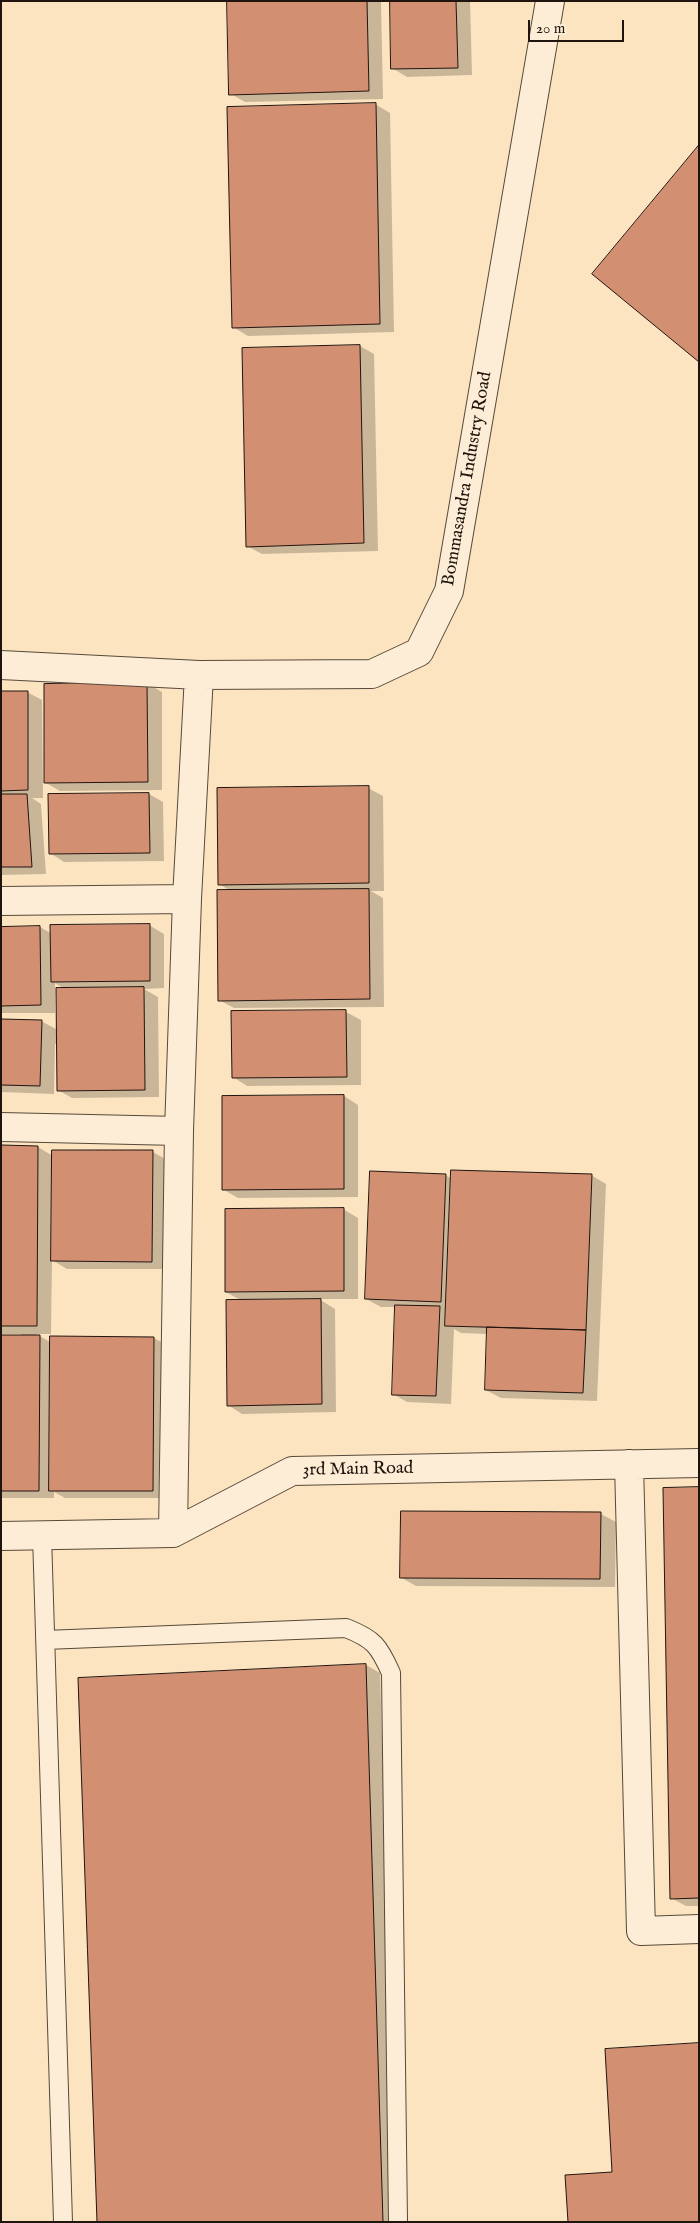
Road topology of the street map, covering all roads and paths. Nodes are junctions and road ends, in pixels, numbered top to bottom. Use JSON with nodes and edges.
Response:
{"nodes":[{"id":1,"x":550,"y":1,"type":"edge"},
{"id":2,"x":1,"y":665,"type":"edge"},
{"id":3,"x":199,"y":675,"type":"junction"},
{"id":4,"x":187,"y":900,"type":"junction"},
{"id":5,"x":1,"y":901,"type":"edge"},
{"id":6,"x":1,"y":1127,"type":"edge"},
{"id":7,"x":179,"y":1131,"type":"junction"},
{"id":8,"x":699,"y":1463,"type":"edge"},
{"id":9,"x":629,"y":1464,"type":"junction"},
{"id":10,"x":173,"y":1533,"type":"junction"},
{"id":11,"x":42,"y":1535,"type":"junction"},
{"id":12,"x":1,"y":1536,"type":"edge"},
{"id":13,"x":45,"y":1640,"type":"junction"},
{"id":14,"x":699,"y":1930,"type":"edge"},
{"id":15,"x":63,"y":2222,"type":"edge"},
{"id":16,"x":398,"y":2222,"type":"edge"}],
"edges":[{"from":1,"to":3,"type":"street","name":"Bommasandra Industry Road"},
{"from":2,"to":3,"type":"street","name":"Bommasandra Industry Road"},
{"from":3,"to":4,"type":"street"},
{"from":4,"to":5,"type":"street"},
{"from":4,"to":7,"type":"street"},
{"from":6,"to":7,"type":"street"},
{"from":7,"to":10,"type":"street"},
{"from":8,"to":9,"type":"street","name":"3rd Main Road"},
{"from":9,"to":10,"type":"street","name":"3rd Main Road"},
{"from":9,"to":14,"type":"street"},
{"from":10,"to":11,"type":"street","name":"3rd Main Road"},
{"from":11,"to":12,"type":"street","name":"3rd Main Road"},
{"from":11,"to":13,"type":"lane"},
{"from":13,"to":15,"type":"lane"},
{"from":13,"to":16,"type":"lane"}]}
